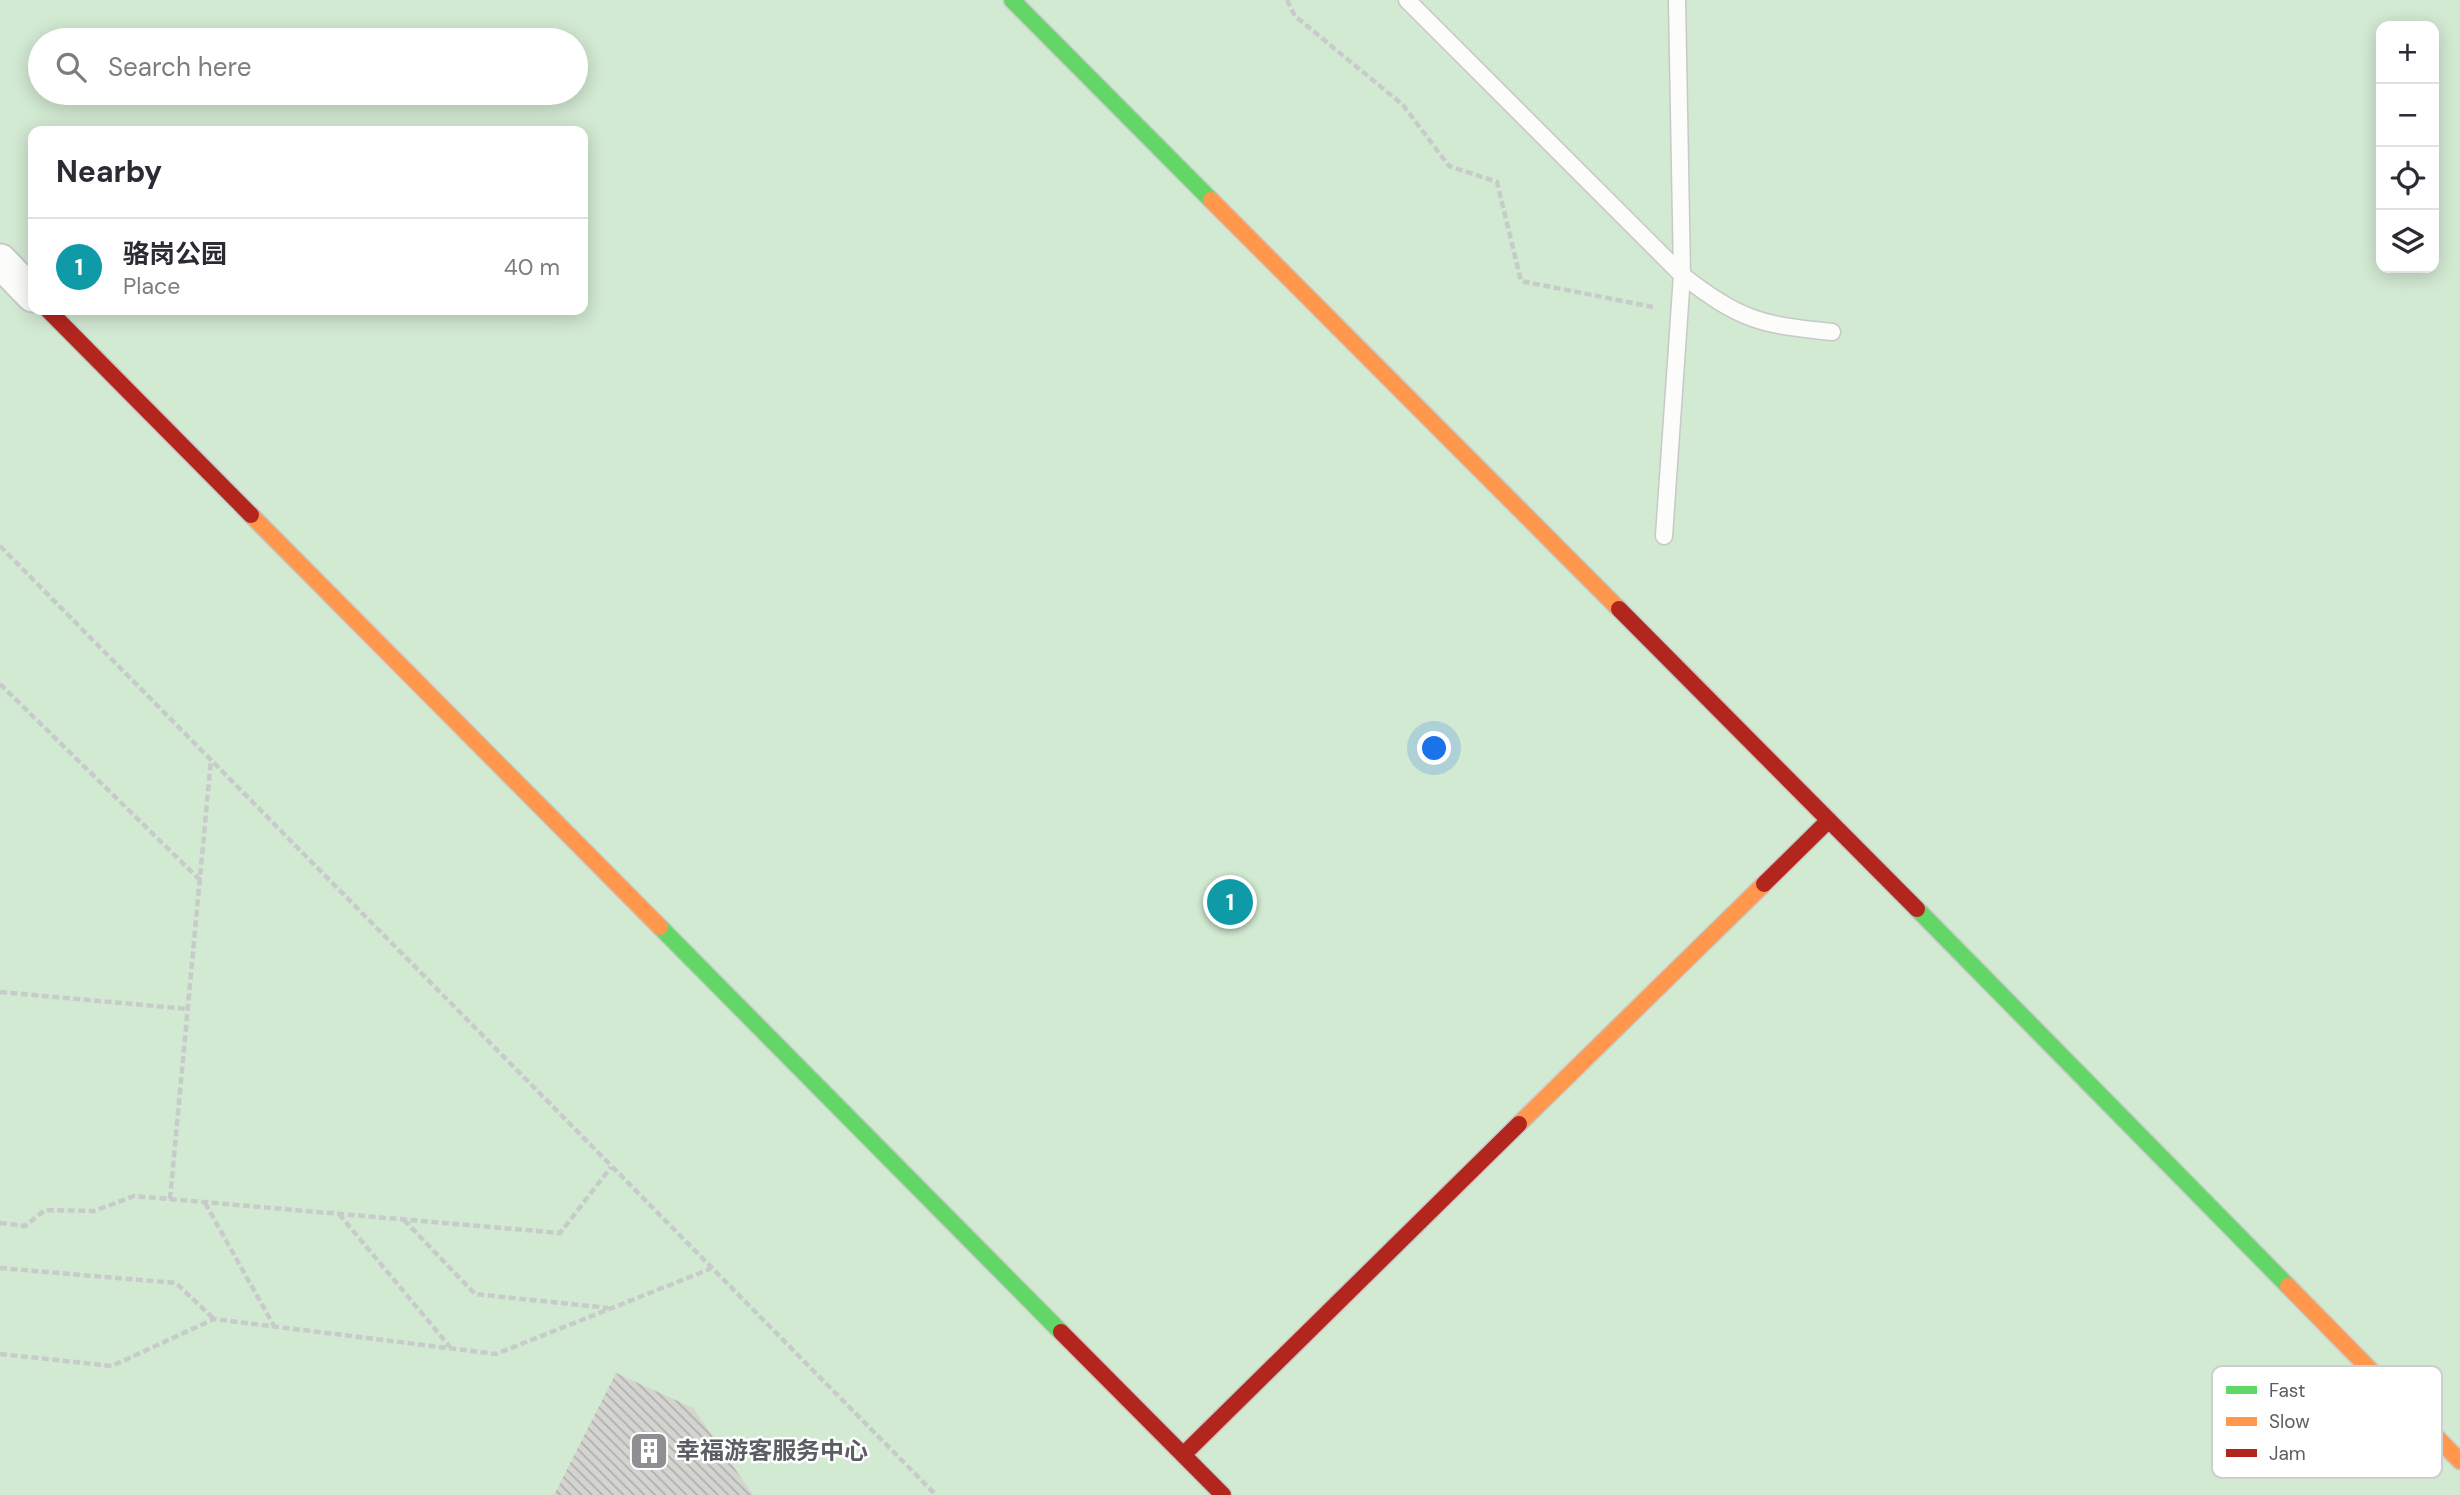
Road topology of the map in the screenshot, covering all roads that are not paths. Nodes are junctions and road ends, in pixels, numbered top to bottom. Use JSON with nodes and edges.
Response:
{"nodes":[{"id":1,"x":1012,"y":0,"type":"edge"},
{"id":2,"x":1407,"y":0,"type":"edge"},
{"id":3,"x":1677,"y":0,"type":"edge"},
{"id":4,"x":0,"y":261,"type":"edge"},
{"id":5,"x":1682,"y":275,"type":"junction"},
{"id":6,"x":28,"y":290,"type":"edge"},
{"id":7,"x":53,"y":315,"type":"edge"},
{"id":8,"x":1832,"y":332,"type":"dead end"},
{"id":9,"x":1664,"y":536,"type":"dead end"},
{"id":10,"x":1829,"y":820,"type":"junction"},
{"id":11,"x":2366,"y":1366,"type":"edge"},
{"id":12,"x":2442,"y":1443,"type":"edge"},
{"id":13,"x":1182,"y":1455,"type":"junction"},
{"id":14,"x":2460,"y":1461,"type":"edge"},
{"id":15,"x":1223,"y":1495,"type":"edge"}],
"edges":[{"from":1,"to":10,"type":"street"},
{"from":2,"to":5,"type":"lane"},
{"from":3,"to":5,"type":"lane"},
{"from":4,"to":6,"type":"street"},
{"from":5,"to":8,"type":"lane"},
{"from":5,"to":9,"type":"lane"},
{"from":7,"to":13,"type":"street"},
{"from":10,"to":11,"type":"street"},
{"from":10,"to":13,"type":"street"},
{"from":12,"to":14,"type":"street"},
{"from":13,"to":15,"type":"street"}]}
